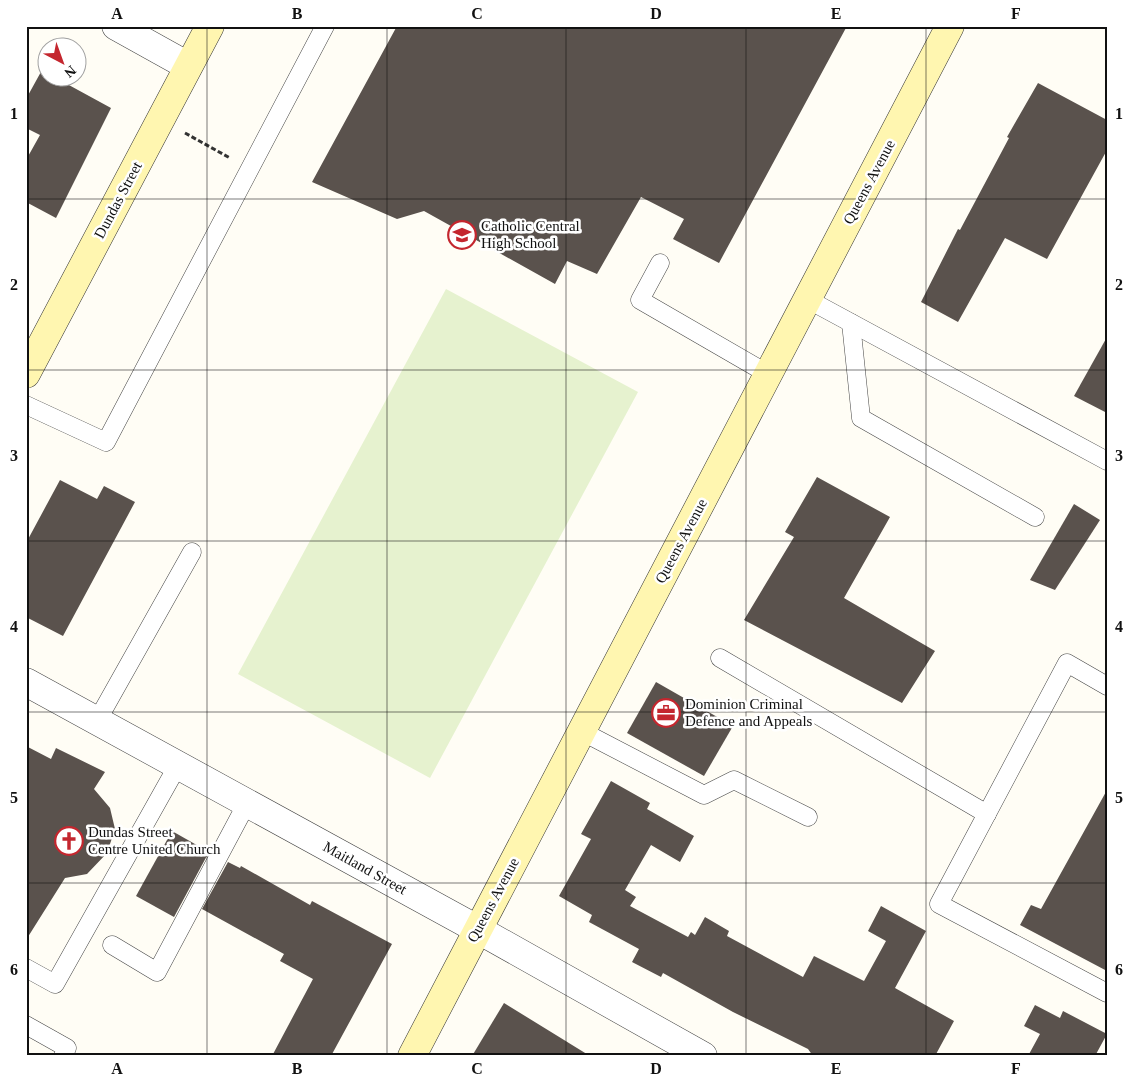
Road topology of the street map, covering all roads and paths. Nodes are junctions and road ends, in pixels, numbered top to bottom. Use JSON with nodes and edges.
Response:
{"nodes":[{"id":1,"x":116,"y":26,"type":"edge"},
{"id":2,"x":210,"y":26,"type":"edge"},
{"id":3,"x":325,"y":26,"type":"edge"},
{"id":4,"x":950,"y":26,"type":"edge"},
{"id":5,"x":188,"y":66,"type":"junction"},
{"id":6,"x":161,"y":119,"type":"junction"},
{"id":7,"x":250,"y":169,"type":"junction"},
{"id":8,"x":660,"y":263,"type":"dead end"},
{"id":9,"x":807,"y":299,"type":"junction"},
{"id":10,"x":851,"y":323,"type":"junction"},
{"id":11,"x":26,"y":374,"type":"edge"},
{"id":12,"x":768,"y":374,"type":"junction"},
{"id":13,"x":26,"y":406,"type":"edge"},
{"id":14,"x":1107,"y":461,"type":"edge"},
{"id":15,"x":1035,"y":517,"type":"dead end"},
{"id":16,"x":192,"y":552,"type":"dead end"},
{"id":17,"x":720,"y":658,"type":"dead end"},
{"id":18,"x":26,"y":682,"type":"edge"},
{"id":19,"x":1107,"y":686,"type":"edge"},
{"id":20,"x":97,"y":721,"type":"junction"},
{"id":21,"x":581,"y":730,"type":"junction"},
{"id":22,"x":178,"y":766,"type":"junction"},
{"id":23,"x":247,"y":803,"type":"junction"},
{"id":24,"x":987,"y":814,"type":"junction"},
{"id":25,"x":808,"y":817,"type":"dead end"},
{"id":26,"x":477,"y":929,"type":"junction"},
{"id":27,"x":112,"y":945,"type":"dead end"},
{"id":28,"x":26,"y":968,"type":"edge"},
{"id":29,"x":1107,"y":992,"type":"edge"},
{"id":30,"x":26,"y":1025,"type":"edge"},
{"id":31,"x":63,"y":1056,"type":"edge"},
{"id":32,"x":412,"y":1056,"type":"edge"},
{"id":33,"x":703,"y":1056,"type":"edge"}],
"edges":[{"from":1,"to":5,"type":"street"},
{"from":2,"to":5,"type":"main road","name":"Dundas Street"},
{"from":3,"to":7,"type":"lane"},
{"from":4,"to":9,"type":"main road","name":"Queens Avenue"},
{"from":5,"to":6,"type":"main road","name":"Dundas Street"},
{"from":6,"to":7,"type":"path"},
{"from":6,"to":11,"type":"main road","name":"Dundas Street"},
{"from":7,"to":13,"type":"lane"},
{"from":8,"to":12,"type":"lane"},
{"from":9,"to":10,"type":"lane"},
{"from":9,"to":12,"type":"main road","name":"Queens Avenue"},
{"from":10,"to":14,"type":"lane"},
{"from":10,"to":15,"type":"lane"},
{"from":12,"to":21,"type":"main road","name":"Queens Avenue"},
{"from":16,"to":20,"type":"lane"},
{"from":17,"to":24,"type":"lane"},
{"from":18,"to":20,"type":"street","name":"Maitland Street"},
{"from":19,"to":24,"type":"lane"},
{"from":20,"to":22,"type":"street","name":"Maitland Street"},
{"from":21,"to":25,"type":"lane"},
{"from":21,"to":26,"type":"main road","name":"Queens Avenue"},
{"from":22,"to":23,"type":"street","name":"Maitland Street"},
{"from":22,"to":28,"type":"lane"},
{"from":23,"to":26,"type":"street","name":"Maitland Street"},
{"from":23,"to":27,"type":"lane"},
{"from":24,"to":29,"type":"lane"},
{"from":26,"to":32,"type":"main road","name":"Queens Avenue"},
{"from":26,"to":33,"type":"street","name":"Maitland Street"},
{"from":30,"to":31,"type":"lane"}]}
